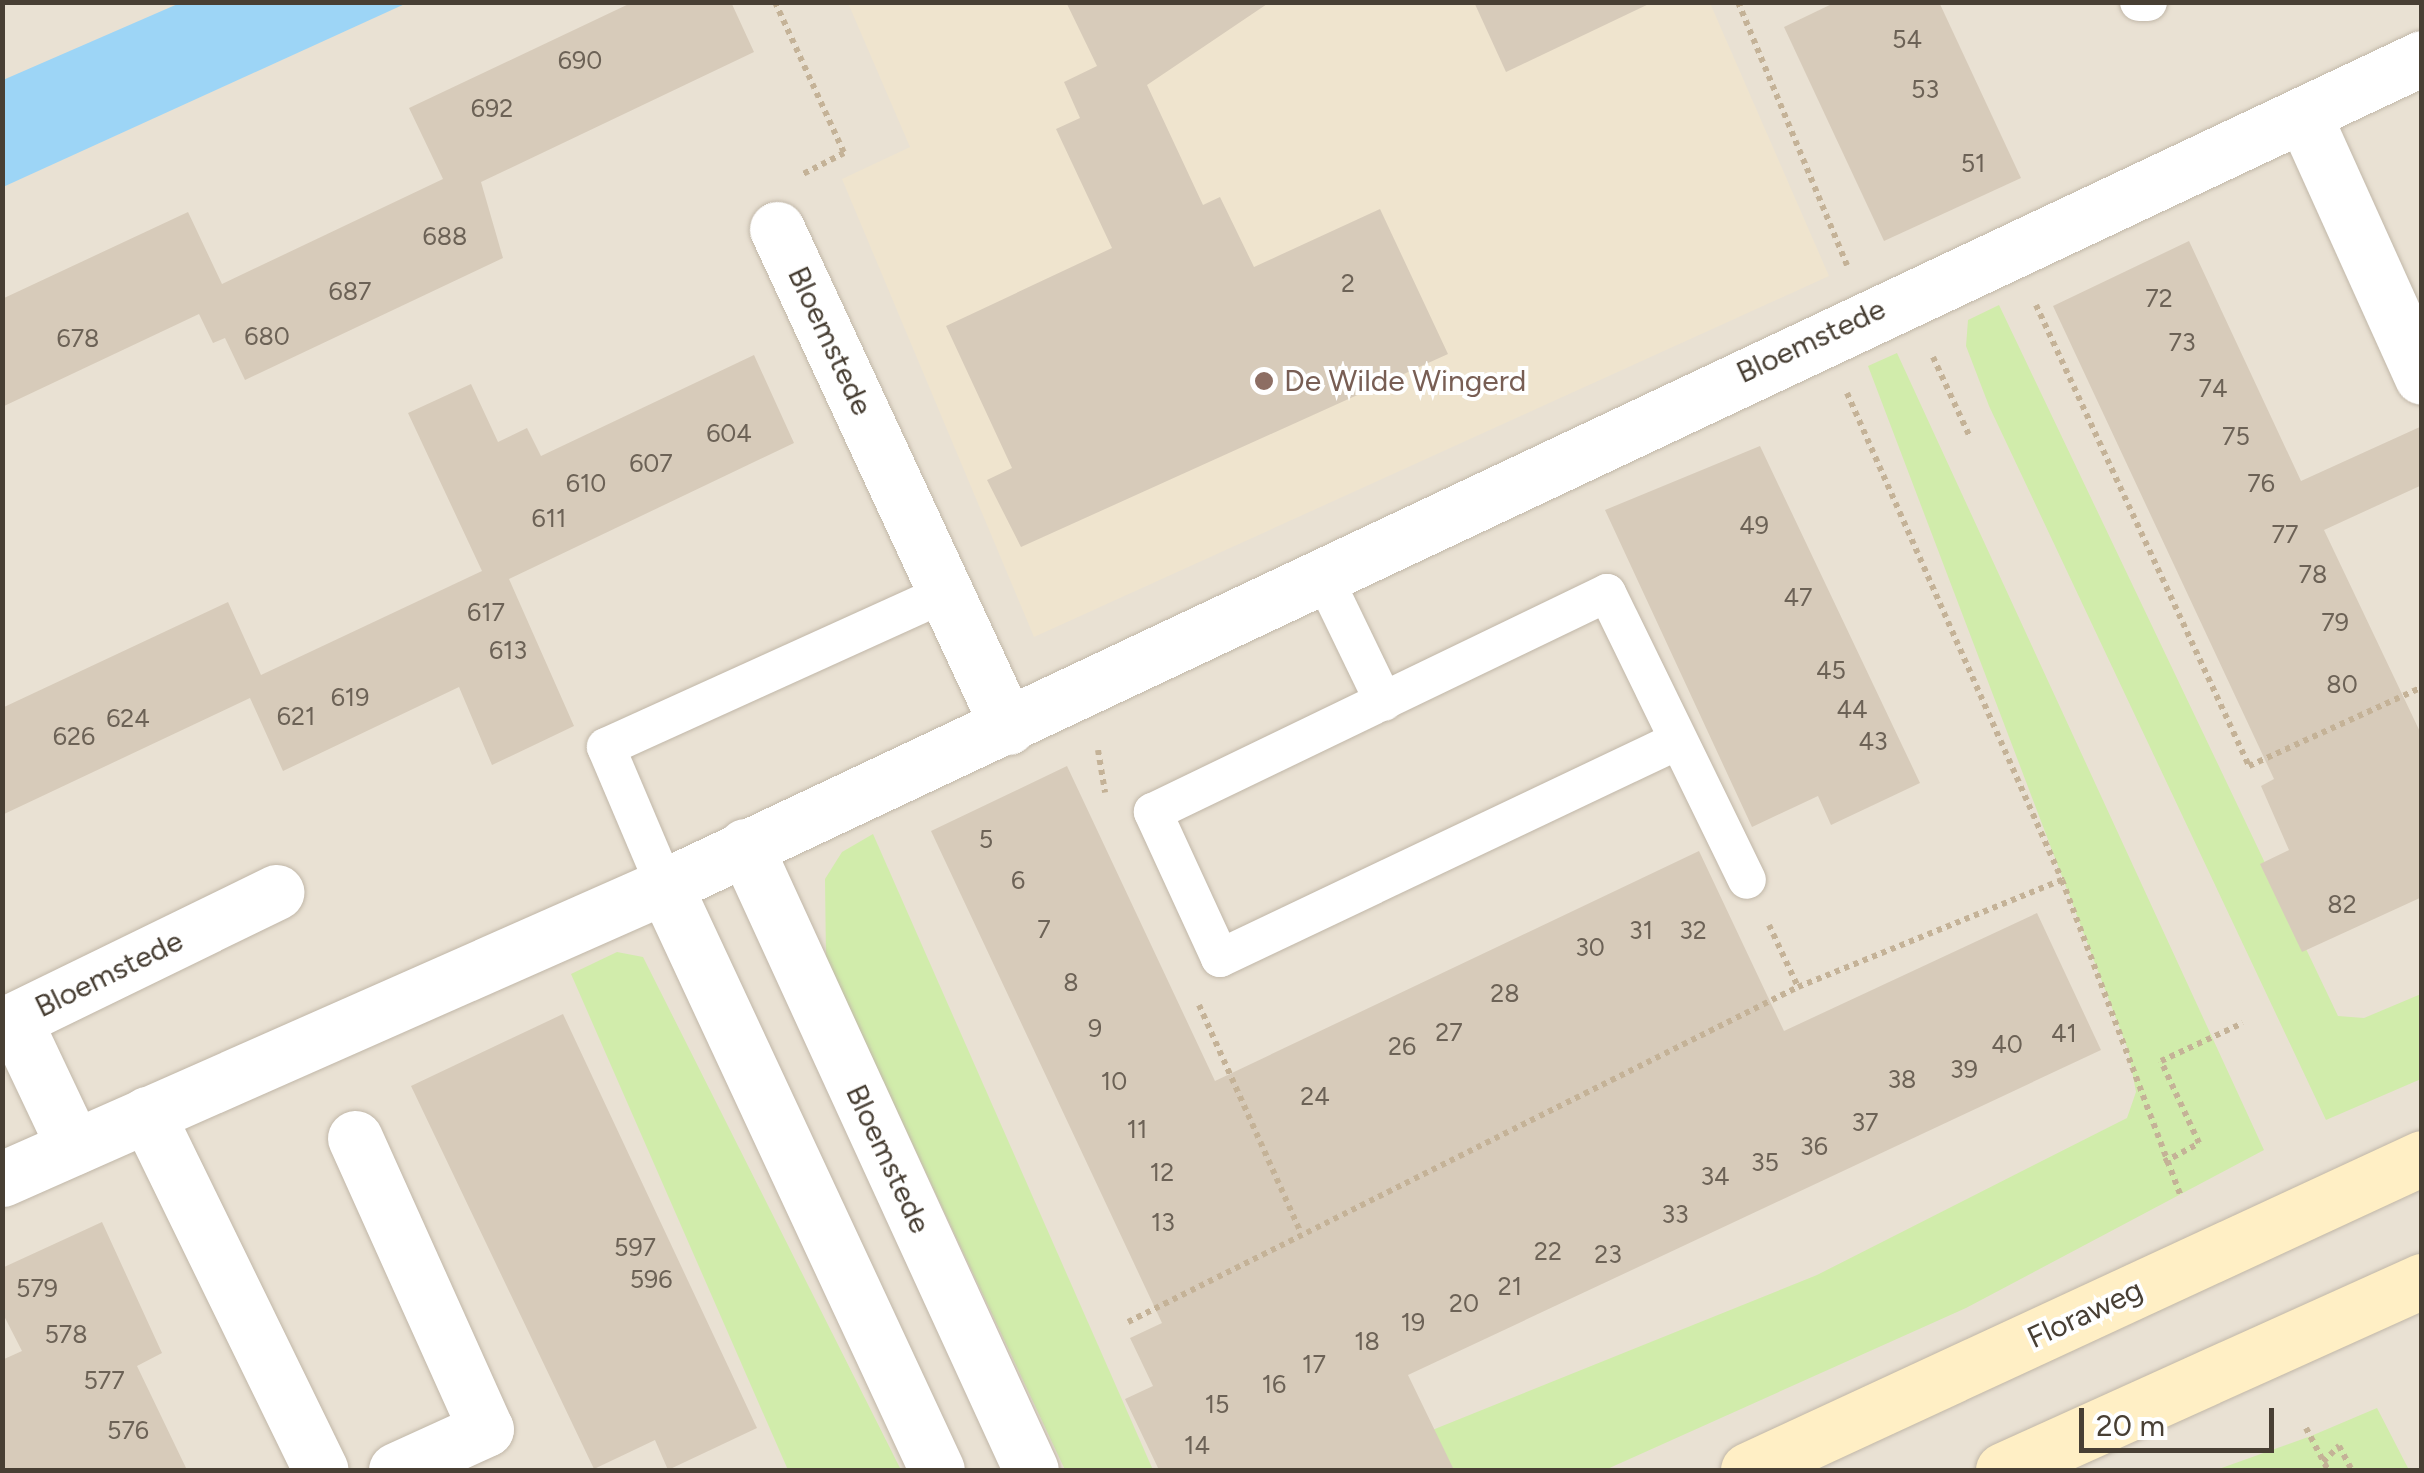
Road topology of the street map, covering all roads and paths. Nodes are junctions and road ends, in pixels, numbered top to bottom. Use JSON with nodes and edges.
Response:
{"nodes":[{"id":1,"x":774,"y":2,"type":"edge"},
{"id":2,"x":1738,"y":2,"type":"edge"},
{"id":3,"x":2139,"y":2,"type":"edge"},
{"id":4,"x":2148,"y":2,"type":"edge"},
{"id":5,"x":2422,"y":58,"type":"edge"},
{"id":6,"x":2304,"y":116,"type":"junction"},
{"id":7,"x":777,"y":228,"type":"joint"},
{"id":8,"x":2011,"y":249,"type":"junction"},
{"id":9,"x":1886,"y":305,"type":"junction"},
{"id":10,"x":2422,"y":377,"type":"edge"},
{"id":11,"x":1970,"y":437,"type":"dead end"},
{"id":12,"x":1322,"y":574,"type":"junction"},
{"id":13,"x":947,"y":592,"type":"junction"},
{"id":14,"x":2422,"y":687,"type":"edge"},
{"id":15,"x":1384,"y":702,"type":"junction"},
{"id":16,"x":1008,"y":726,"type":"junction"},
{"id":17,"x":1677,"y":742,"type":"junction"},
{"id":18,"x":745,"y":846,"type":"junction"},
{"id":19,"x":1747,"y":880,"type":"joint"},
{"id":20,"x":2062,"y":880,"type":"junction"},
{"id":21,"x":665,"y":886,"type":"junction"},
{"id":22,"x":276,"y":892,"type":"dead end"},
{"id":23,"x":1798,"y":987,"type":"junction"},
{"id":24,"x":2243,"y":1023,"type":"dead end"},
{"id":25,"x":147,"y":1114,"type":"junction"},
{"id":26,"x":355,"y":1138,"type":"dead end"},
{"id":27,"x":74,"y":1147,"type":"junction"},
{"id":28,"x":2422,"y":1158,"type":"edge"},
{"id":29,"x":2164,"y":1162,"type":"junction"},
{"id":30,"x":2,"y":1179,"type":"edge"},
{"id":31,"x":2181,"y":1197,"type":"dead end"},
{"id":32,"x":2422,"y":1281,"type":"edge"},
{"id":33,"x":1128,"y":1322,"type":"dead end"},
{"id":34,"x":2306,"y":1428,"type":"dead end"},
{"id":35,"x":2322,"y":1462,"type":"junction"},
{"id":36,"x":320,"y":1470,"type":"edge"},
{"id":37,"x":396,"y":1470,"type":"edge"},
{"id":38,"x":937,"y":1470,"type":"edge"},
{"id":39,"x":1031,"y":1470,"type":"edge"},
{"id":40,"x":1748,"y":1470,"type":"edge"},
{"id":41,"x":2003,"y":1470,"type":"edge"},
{"id":42,"x":2328,"y":1470,"type":"edge"},
{"id":43,"x":2352,"y":1470,"type":"edge"}],
"edges":[{"from":1,"to":7,"type":"path"},
{"from":2,"to":9,"type":"path"},
{"from":3,"to":4,"type":"lane"},
{"from":5,"to":6,"type":"street","name":"Bloemstede"},
{"from":6,"to":8,"type":"street","name":"Bloemstede"},
{"from":6,"to":10,"type":"street"},
{"from":7,"to":13,"type":"street","name":"Bloemstede"},
{"from":8,"to":9,"type":"street","name":"Bloemstede"},
{"from":8,"to":14,"type":"path"},
{"from":9,"to":11,"type":"path"},
{"from":9,"to":12,"type":"street","name":"Bloemstede"},
{"from":9,"to":20,"type":"path"},
{"from":12,"to":15,"type":"lane"},
{"from":12,"to":16,"type":"street","name":"Bloemstede"},
{"from":13,"to":16,"type":"street","name":"Bloemstede"},
{"from":13,"to":21,"type":"lane"},
{"from":15,"to":17,"type":"lane"},
{"from":15,"to":17,"type":"lane"},
{"from":16,"to":18,"type":"street","name":"Bloemstede"},
{"from":17,"to":19,"type":"lane"},
{"from":18,"to":21,"type":"street","name":"Bloemstede"},
{"from":18,"to":39,"type":"street","name":"Bloemstede"},
{"from":19,"to":23,"type":"path"},
{"from":20,"to":23,"type":"path"},
{"from":20,"to":29,"type":"path"},
{"from":21,"to":25,"type":"street","name":"Bloemstede"},
{"from":21,"to":38,"type":"street"},
{"from":22,"to":27,"type":"street","name":"Bloemstede"},
{"from":23,"to":33,"type":"path"},
{"from":24,"to":29,"type":"path"},
{"from":25,"to":27,"type":"street","name":"Bloemstede"},
{"from":25,"to":36,"type":"street"},
{"from":26,"to":37,"type":"street"},
{"from":27,"to":30,"type":"street","name":"Bloemstede"},
{"from":28,"to":40,"type":"main road","name":"Floraweg"},
{"from":29,"to":31,"type":"path"},
{"from":32,"to":41,"type":"main road"},
{"from":34,"to":35,"type":"path"},
{"from":35,"to":42,"type":"path"},
{"from":35,"to":43,"type":"path"}]}
